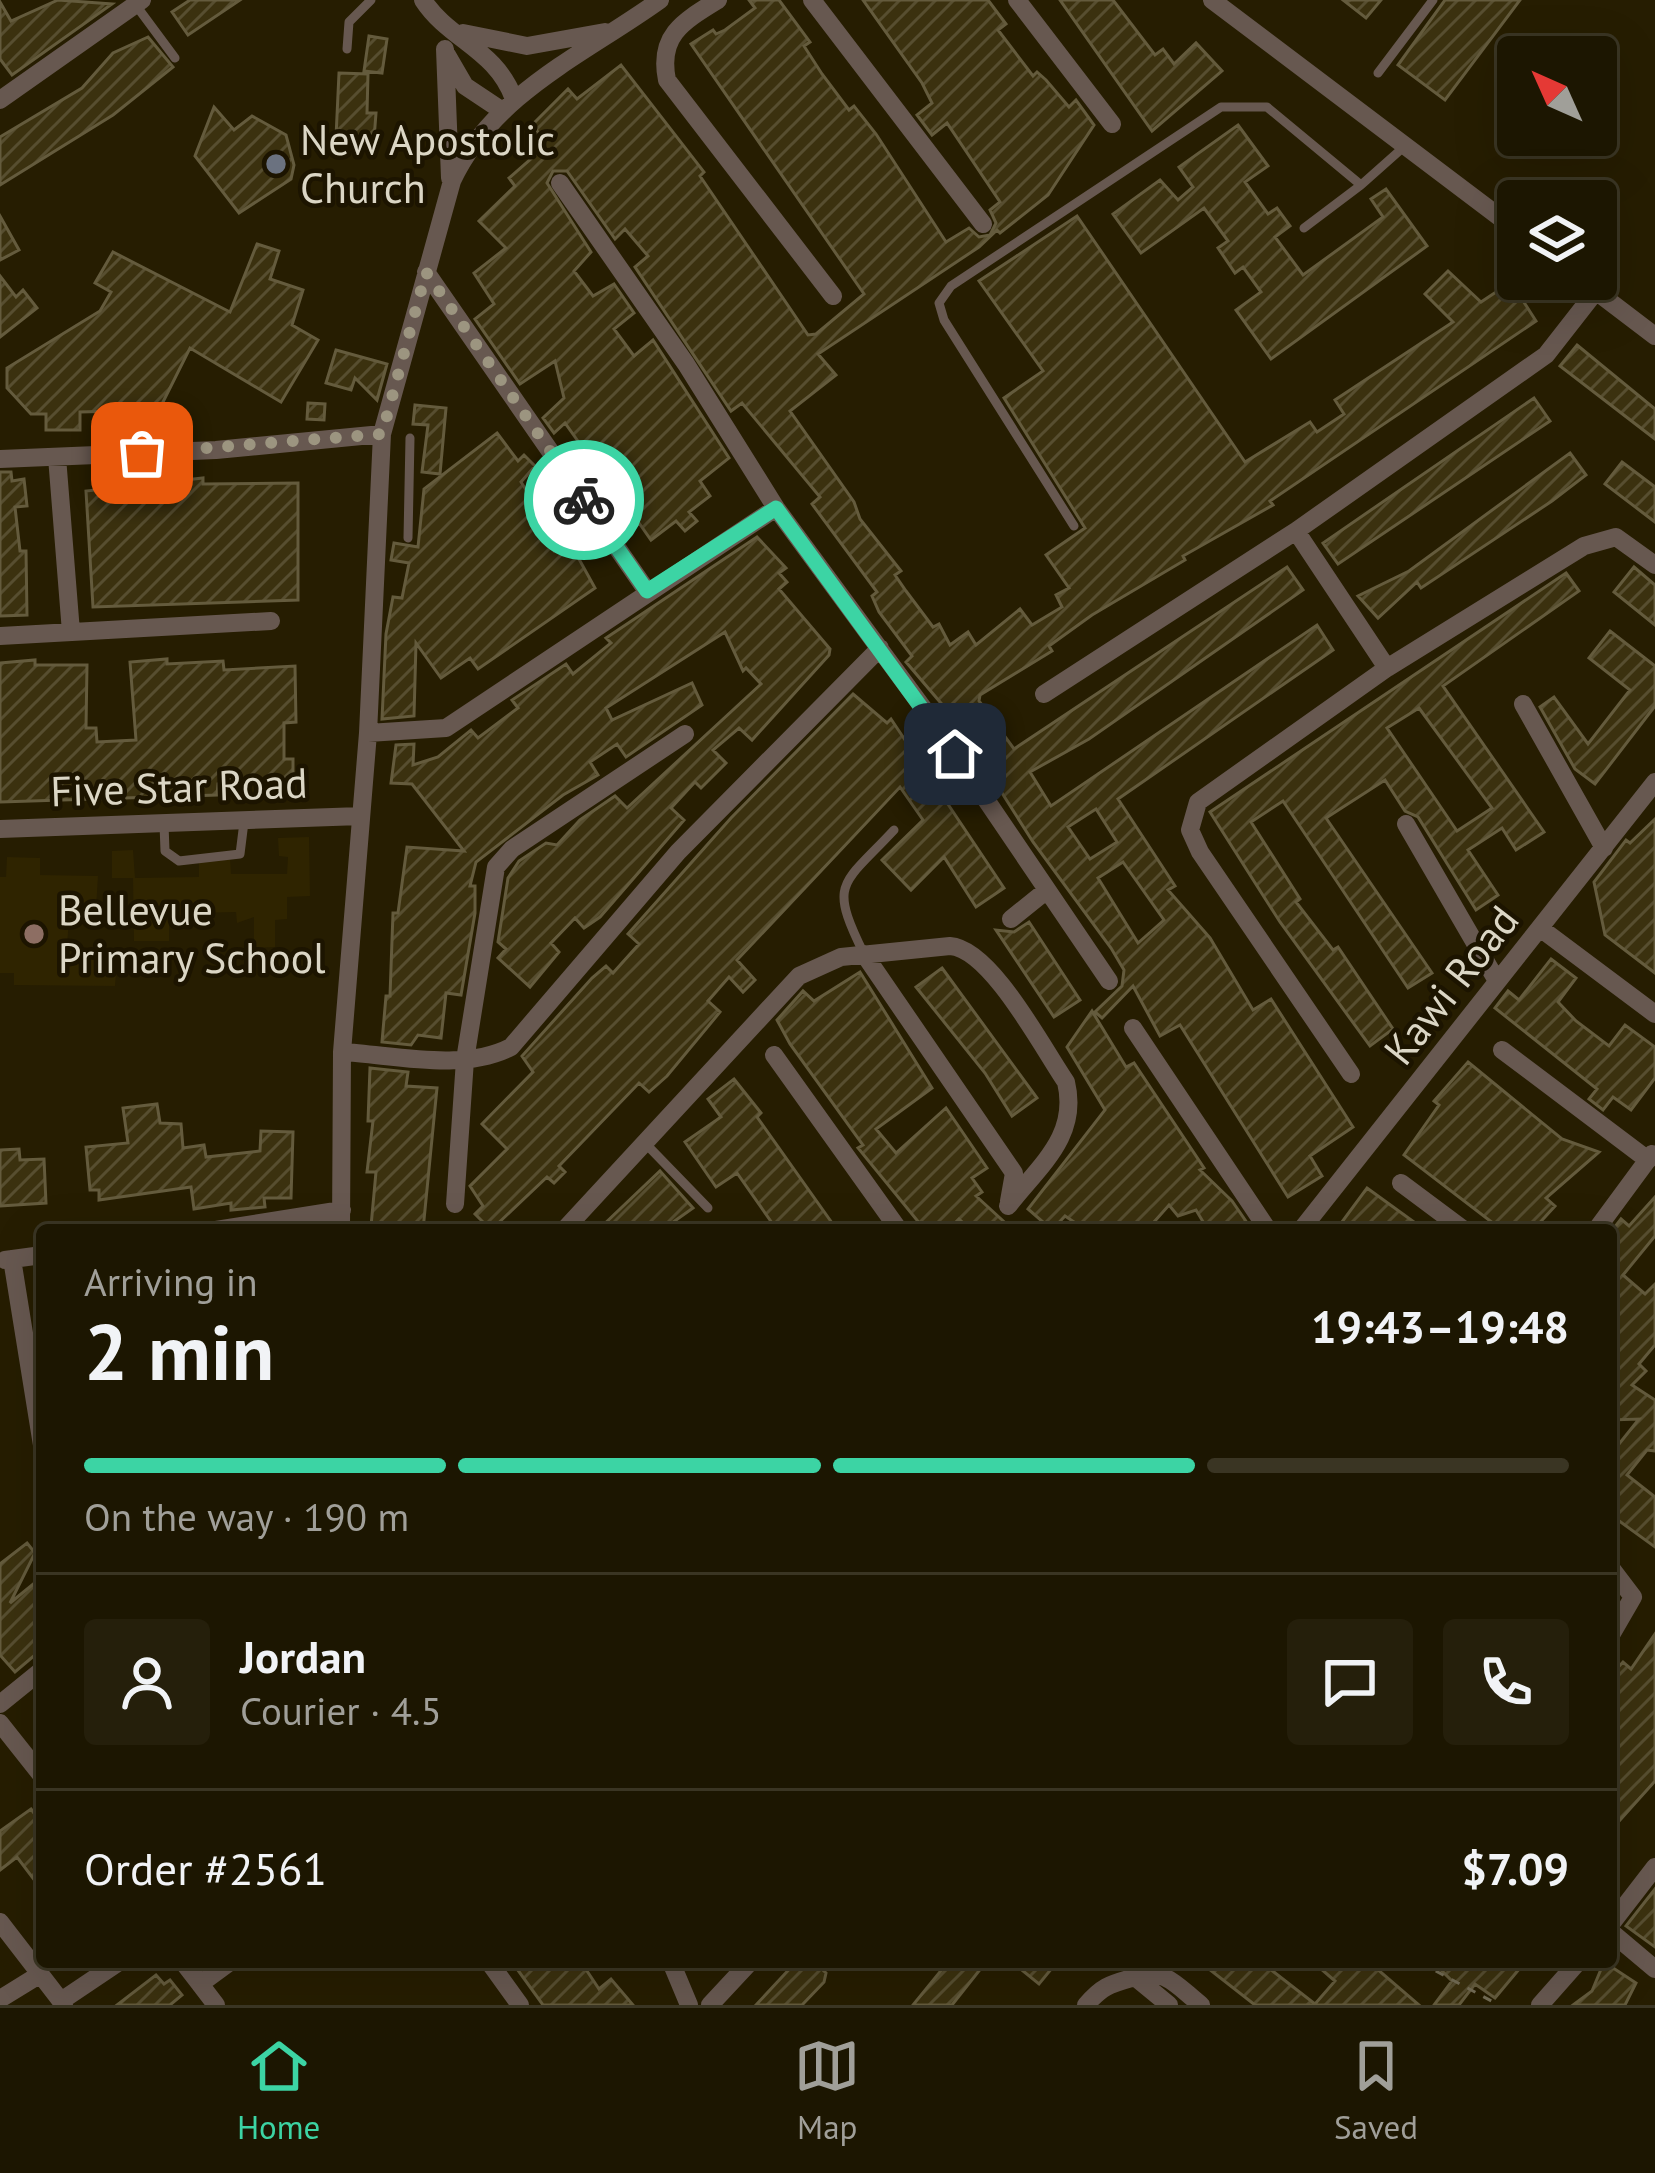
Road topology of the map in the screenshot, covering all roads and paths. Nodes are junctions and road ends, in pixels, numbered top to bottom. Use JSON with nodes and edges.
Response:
{"nodes":[{"id":1,"x":371,"y":0,"type":"edge"},
{"id":2,"x":661,"y":0,"type":"edge"},
{"id":3,"x":718,"y":0,"type":"edge"},
{"id":4,"x":812,"y":0,"type":"edge"},
{"id":5,"x":1017,"y":0,"type":"edge"},
{"id":6,"x":1212,"y":0,"type":"edge"},
{"id":7,"x":1433,"y":0,"type":"edge"},
{"id":8,"x":138,"y":2,"type":"edge"},
{"id":9,"x":428,"y":9,"type":"edge"},
{"id":10,"x":616,"y":29,"type":"junction"},
{"id":11,"x":463,"y":33,"type":"junction"},
{"id":12,"x":347,"y":49,"type":"dead end"},
{"id":13,"x":445,"y":49,"type":"junction"},
{"id":14,"x":175,"y":58,"type":"dead end"},
{"id":15,"x":1378,"y":73,"type":"dead end"},
{"id":16,"x":0,"y":100,"type":"edge"},
{"id":17,"x":507,"y":104,"type":"junction"},
{"id":18,"x":1112,"y":124,"type":"dead end"},
{"id":19,"x":1406,"y":144,"type":"junction"},
{"id":20,"x":560,"y":183,"type":"dead end"},
{"id":21,"x":1361,"y":184,"type":"junction"},
{"id":22,"x":450,"y":189,"type":"junction"},
{"id":23,"x":1497,"y":215,"type":"edge"},
{"id":24,"x":983,"y":224,"type":"dead end"},
{"id":25,"x":1304,"y":228,"type":"dead end"},
{"id":26,"x":426,"y":272,"type":"junction"},
{"id":27,"x":833,"y":296,"type":"dead end"},
{"id":28,"x":1579,"y":300,"type":"edge"},
{"id":29,"x":1608,"y":300,"type":"edge"},
{"id":30,"x":1655,"y":336,"type":"edge"},
{"id":31,"x":382,"y":434,"type":"junction"},
{"id":32,"x":410,"y":438,"type":"dead end"},
{"id":33,"x":57,"y":457,"type":"junction"},
{"id":34,"x":0,"y":459,"type":"edge"},
{"id":35,"x":409,"y":490,"type":"junction"},
{"id":36,"x":379,"y":491,"type":"junction"},
{"id":37,"x":776,"y":508,"type":"junction"},
{"id":38,"x":1074,"y":526,"type":"dead end"},
{"id":39,"x":1296,"y":531,"type":"junction"},
{"id":40,"x":408,"y":538,"type":"dead end"},
{"id":41,"x":1655,"y":565,"type":"edge"},
{"id":42,"x":647,"y":591,"type":"junction"},
{"id":43,"x":271,"y":621,"type":"dead end"},
{"id":44,"x":70,"y":632,"type":"junction"},
{"id":45,"x":0,"y":636,"type":"edge"},
{"id":46,"x":880,"y":647,"type":"junction"},
{"id":47,"x":1388,"y":668,"type":"junction"},
{"id":48,"x":1044,"y":694,"type":"dead end"},
{"id":49,"x":1523,"y":704,"type":"dead end"},
{"id":50,"x":368,"y":734,"type":"junction"},
{"id":51,"x":685,"y":734,"type":"dead end"},
{"id":52,"x":1655,"y":782,"type":"edge"},
{"id":53,"x":361,"y":816,"type":"junction"},
{"id":54,"x":244,"y":821,"type":"junction"},
{"id":55,"x":164,"y":824,"type":"junction"},
{"id":56,"x":1406,"y":824,"type":"dead end"},
{"id":57,"x":0,"y":829,"type":"edge"},
{"id":58,"x":894,"y":830,"type":"dead end"},
{"id":59,"x":1604,"y":848,"type":"junction"},
{"id":60,"x":1047,"y":890,"type":"junction"},
{"id":61,"x":1011,"y":919,"type":"dead end"},
{"id":62,"x":1540,"y":928,"type":"junction"},
{"id":63,"x":864,"y":954,"type":"junction"},
{"id":64,"x":1109,"y":981,"type":"dead end"},
{"id":65,"x":1497,"y":982,"type":"junction"},
{"id":66,"x":1655,"y":1014,"type":"edge"},
{"id":67,"x":1133,"y":1028,"type":"dead end"},
{"id":68,"x":1502,"y":1050,"type":"dead end"},
{"id":69,"x":342,"y":1052,"type":"junction"},
{"id":70,"x":774,"y":1055,"type":"dead end"},
{"id":71,"x":465,"y":1060,"type":"junction"},
{"id":72,"x":1351,"y":1074,"type":"dead end"},
{"id":73,"x":644,"y":1142,"type":"junction"},
{"id":74,"x":1651,"y":1155,"type":"edge"},
{"id":75,"x":1401,"y":1183,"type":"dead end"},
{"id":76,"x":455,"y":1204,"type":"dead end"},
{"id":77,"x":708,"y":1208,"type":"dead end"},
{"id":78,"x":341,"y":1220,"type":"edge"},
{"id":79,"x":291,"y":1224,"type":"edge"},
{"id":80,"x":569,"y":1224,"type":"edge"},
{"id":81,"x":895,"y":1224,"type":"edge"},
{"id":82,"x":1264,"y":1224,"type":"edge"},
{"id":83,"x":1306,"y":1224,"type":"edge"},
{"id":84,"x":1456,"y":1224,"type":"edge"},
{"id":85,"x":1600,"y":1224,"type":"edge"},
{"id":86,"x":36,"y":1256,"type":"edge"},
{"id":87,"x":6,"y":1260,"type":"edge"},
{"id":88,"x":36,"y":1414,"type":"edge"},
{"id":89,"x":1617,"y":1576,"type":"edge"},
{"id":90,"x":1617,"y":1625,"type":"edge"},
{"id":91,"x":36,"y":1675,"type":"edge"},
{"id":92,"x":0,"y":1704,"type":"edge"},
{"id":93,"x":0,"y":1723,"type":"edge"},
{"id":94,"x":36,"y":1768,"type":"edge"},
{"id":95,"x":1655,"y":1867,"type":"edge"},
{"id":96,"x":1617,"y":1920,"type":"edge"},
{"id":97,"x":0,"y":1922,"type":"edge"},
{"id":98,"x":1617,"y":1934,"type":"edge"},
{"id":99,"x":111,"y":1968,"type":"edge"},
{"id":100,"x":188,"y":1968,"type":"edge"},
{"id":101,"x":222,"y":1968,"type":"edge"},
{"id":102,"x":493,"y":1968,"type":"edge"},
{"id":103,"x":673,"y":1968,"type":"edge"},
{"id":104,"x":744,"y":1968,"type":"edge"},
{"id":105,"x":1430,"y":1968,"type":"edge"},
{"id":106,"x":1573,"y":1968,"type":"edge"},
{"id":107,"x":1655,"y":1969,"type":"edge"},
{"id":108,"x":40,"y":1975,"type":"junction"},
{"id":109,"x":1135,"y":1977,"type":"junction"},
{"id":110,"x":200,"y":1984,"type":"junction"},
{"id":111,"x":0,"y":1999,"type":"edge"},
{"id":112,"x":62,"y":2003,"type":"edge"},
{"id":113,"x":685,"y":2003,"type":"edge"},
{"id":114,"x":216,"y":2005,"type":"edge"},
{"id":115,"x":520,"y":2005,"type":"edge"},
{"id":116,"x":710,"y":2005,"type":"edge"},
{"id":117,"x":1086,"y":2005,"type":"edge"},
{"id":118,"x":1169,"y":2005,"type":"edge"},
{"id":119,"x":1201,"y":2005,"type":"edge"},
{"id":120,"x":1499,"y":2005,"type":"edge"},
{"id":121,"x":1540,"y":2005,"type":"edge"}],
"edges":[{"from":1,"to":12,"type":"lane"},
{"from":2,"to":10,"type":"street"},
{"from":3,"to":27,"type":"street"},
{"from":4,"to":24,"type":"street"},
{"from":5,"to":18,"type":"street"},
{"from":6,"to":19,"type":"street"},
{"from":7,"to":15,"type":"lane"},
{"from":8,"to":14,"type":"lane"},
{"from":8,"to":16,"type":"street"},
{"from":9,"to":11,"type":"street"},
{"from":9,"to":13,"type":"street"},
{"from":10,"to":11,"type":"street"},
{"from":10,"to":17,"type":"street"},
{"from":11,"to":17,"type":"street"},
{"from":13,"to":17,"type":"street"},
{"from":13,"to":22,"type":"street"},
{"from":17,"to":22,"type":"street"},
{"from":19,"to":21,"type":"lane"},
{"from":19,"to":23,"type":"street"},
{"from":20,"to":37,"type":"street"},
{"from":21,"to":25,"type":"lane"},
{"from":21,"to":38,"type":"lane"},
{"from":22,"to":26,"type":"street"},
{"from":26,"to":31,"type":"street"},
{"from":26,"to":42,"type":"street"},
{"from":28,"to":39,"type":"street"},
{"from":29,"to":30,"type":"street"},
{"from":31,"to":33,"type":"street"},
{"from":31,"to":36,"type":"street"},
{"from":32,"to":35,"type":"lane"},
{"from":33,"to":34,"type":"street"},
{"from":33,"to":44,"type":"street"},
{"from":35,"to":36,"type":"lane"},
{"from":35,"to":40,"type":"lane"},
{"from":36,"to":50,"type":"street"},
{"from":37,"to":42,"type":"street"},
{"from":37,"to":46,"type":"street"},
{"from":39,"to":47,"type":"street"},
{"from":39,"to":48,"type":"street"},
{"from":41,"to":47,"type":"street"},
{"from":42,"to":50,"type":"street"},
{"from":43,"to":44,"type":"street"},
{"from":44,"to":45,"type":"street"},
{"from":46,"to":60,"type":"street"},
{"from":46,"to":71,"type":"street"},
{"from":47,"to":72,"type":"street"},
{"from":49,"to":59,"type":"street"},
{"from":50,"to":53,"type":"street"},
{"from":51,"to":71,"type":"street"},
{"from":52,"to":59,"type":"street","name":"Kawi Road"},
{"from":53,"to":54,"type":"street","name":"Five Star Road"},
{"from":53,"to":69,"type":"street"},
{"from":54,"to":55,"type":"street","name":"Five Star Road"},
{"from":54,"to":55,"type":"lane"},
{"from":55,"to":57,"type":"street","name":"Five Star Road"},
{"from":56,"to":65,"type":"street"},
{"from":58,"to":63,"type":"lane"},
{"from":59,"to":62,"type":"street","name":"Kawi Road"},
{"from":60,"to":61,"type":"street"},
{"from":60,"to":64,"type":"street"},
{"from":62,"to":65,"type":"street","name":"Kawi Road"},
{"from":62,"to":66,"type":"street"},
{"from":63,"to":63,"type":"street"},
{"from":63,"to":73,"type":"street"},
{"from":65,"to":83,"type":"street","name":"Kawi Road"},
{"from":67,"to":82,"type":"street"},
{"from":68,"to":74,"type":"street"},
{"from":69,"to":71,"type":"street"},
{"from":69,"to":78,"type":"street"},
{"from":70,"to":81,"type":"street"},
{"from":71,"to":76,"type":"street"},
{"from":73,"to":77,"type":"lane"},
{"from":73,"to":80,"type":"street"},
{"from":74,"to":85,"type":"street"},
{"from":75,"to":84,"type":"street"},
{"from":78,"to":79,"type":"street"},
{"from":86,"to":87,"type":"street"},
{"from":87,"to":88,"type":"street"},
{"from":89,"to":90,"type":"street"},
{"from":91,"to":92,"type":"street"},
{"from":93,"to":94,"type":"street"},
{"from":95,"to":96,"type":"street"},
{"from":97,"to":108,"type":"street"},
{"from":98,"to":107,"type":"street"},
{"from":99,"to":112,"type":"street"},
{"from":100,"to":110,"type":"street"},
{"from":101,"to":110,"type":"street"},
{"from":102,"to":115,"type":"street"},
{"from":103,"to":113,"type":"street"},
{"from":104,"to":116,"type":"street"},
{"from":105,"to":120,"type":"path"},
{"from":106,"to":121,"type":"street"},
{"from":108,"to":111,"type":"street"},
{"from":108,"to":112,"type":"street"},
{"from":109,"to":117,"type":"street"},
{"from":109,"to":118,"type":"street"},
{"from":109,"to":119,"type":"street"},
{"from":110,"to":114,"type":"street"}]}
